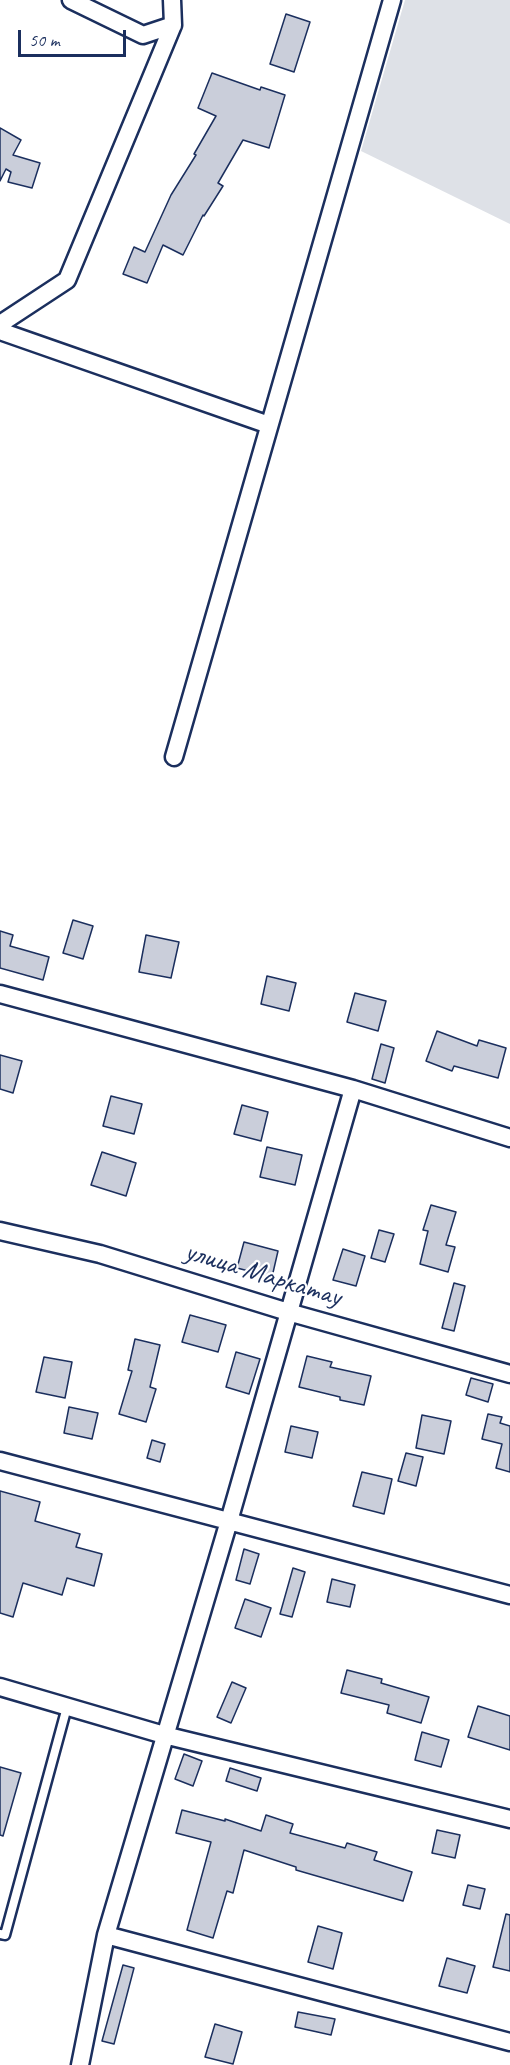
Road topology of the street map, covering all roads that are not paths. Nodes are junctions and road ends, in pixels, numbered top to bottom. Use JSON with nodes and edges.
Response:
{"nodes":[{"id":1,"x":71,"y":0,"type":"edge"},
{"id":2,"x":172,"y":0,"type":"edge"},
{"id":3,"x":392,"y":0,"type":"edge"},
{"id":4,"x":173,"y":25,"type":"junction"},
{"id":5,"x":0,"y":324,"type":"edge"},
{"id":6,"x":0,"y":331,"type":"edge"},
{"id":7,"x":270,"y":425,"type":"junction"},
{"id":8,"x":174,"y":757,"type":"dead end"},
{"id":9,"x":0,"y":994,"type":"edge"},
{"id":10,"x":352,"y":1089,"type":"junction"},
{"id":11,"x":510,"y":1138,"type":"edge"},
{"id":12,"x":0,"y":1231,"type":"edge"},
{"id":13,"x":288,"y":1312,"type":"junction"},
{"id":14,"x":510,"y":1374,"type":"edge"},
{"id":15,"x":0,"y":1461,"type":"edge"},
{"id":16,"x":228,"y":1521,"type":"junction"},
{"id":17,"x":510,"y":1595,"type":"edge"},
{"id":18,"x":0,"y":1687,"type":"edge"},
{"id":19,"x":68,"y":1707,"type":"junction"},
{"id":20,"x":164,"y":1735,"type":"junction"},
{"id":21,"x":510,"y":1819,"type":"edge"},
{"id":22,"x":0,"y":1934,"type":"edge"},
{"id":23,"x":106,"y":1935,"type":"junction"},
{"id":24,"x":510,"y":2042,"type":"edge"},
{"id":25,"x":80,"y":2065,"type":"edge"}],
"edges":[{"from":1,"to":4,"type":"street"},
{"from":2,"to":4,"type":"street"},
{"from":3,"to":7,"type":"street"},
{"from":4,"to":5,"type":"street"},
{"from":6,"to":7,"type":"street"},
{"from":7,"to":8,"type":"street"},
{"from":9,"to":10,"type":"street"},
{"from":10,"to":11,"type":"street"},
{"from":10,"to":13,"type":"street"},
{"from":12,"to":13,"type":"street","name":"улица Маркатау"},
{"from":13,"to":14,"type":"street","name":"улица Маркатау"},
{"from":13,"to":16,"type":"street"},
{"from":15,"to":16,"type":"street"},
{"from":16,"to":17,"type":"street"},
{"from":16,"to":20,"type":"street"},
{"from":18,"to":19,"type":"street"},
{"from":19,"to":20,"type":"street"},
{"from":19,"to":22,"type":"lane"},
{"from":20,"to":21,"type":"street"},
{"from":20,"to":23,"type":"street"},
{"from":23,"to":24,"type":"street"},
{"from":23,"to":25,"type":"street"}]}
